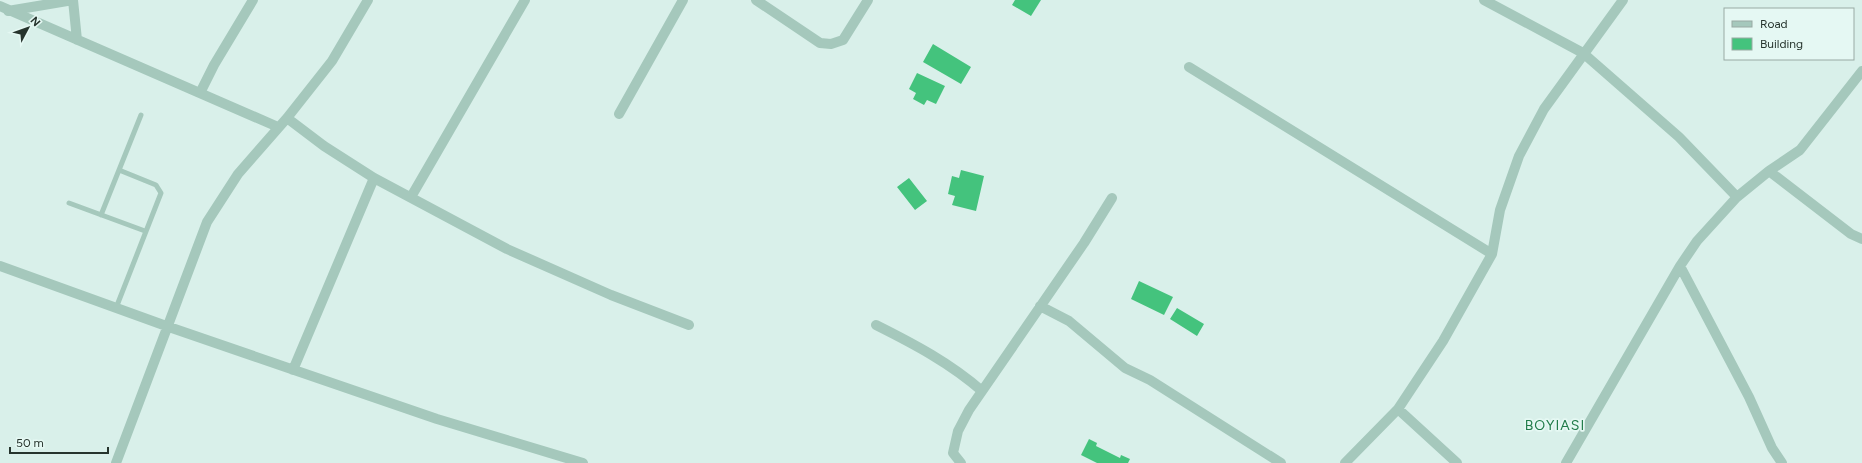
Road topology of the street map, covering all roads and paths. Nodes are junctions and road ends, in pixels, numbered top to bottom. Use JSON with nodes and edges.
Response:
{"nodes":[{"id":1,"x":73,"y":0,"type":"edge"},
{"id":2,"x":253,"y":0,"type":"edge"},
{"id":3,"x":368,"y":0,"type":"edge"},
{"id":4,"x":525,"y":0,"type":"edge"},
{"id":5,"x":683,"y":0,"type":"edge"},
{"id":6,"x":756,"y":0,"type":"edge"},
{"id":7,"x":868,"y":0,"type":"edge"},
{"id":8,"x":1484,"y":0,"type":"edge"},
{"id":9,"x":1623,"y":0,"type":"edge"},
{"id":10,"x":4,"y":9,"type":"edge"},
{"id":11,"x":77,"y":40,"type":"junction"},
{"id":12,"x":1583,"y":53,"type":"junction"},
{"id":13,"x":1188,"y":67,"type":"dead end"},
{"id":14,"x":1862,"y":71,"type":"edge"},
{"id":15,"x":200,"y":93,"type":"junction"},
{"id":16,"x":619,"y":114,"type":"dead end"},
{"id":17,"x":141,"y":115,"type":"dead end"},
{"id":18,"x":287,"y":118,"type":"junction"},
{"id":19,"x":278,"y":127,"type":"junction"},
{"id":20,"x":119,"y":170,"type":"junction"},
{"id":21,"x":1769,"y":171,"type":"junction"},
{"id":22,"x":374,"y":178,"type":"junction"},
{"id":23,"x":411,"y":197,"type":"junction"},
{"id":24,"x":1737,"y":197,"type":"junction"},
{"id":25,"x":1112,"y":198,"type":"dead end"},
{"id":26,"x":69,"y":203,"type":"dead end"},
{"id":27,"x":101,"y":215,"type":"junction"},
{"id":28,"x":145,"y":232,"type":"junction"},
{"id":29,"x":1862,"y":239,"type":"edge"},
{"id":30,"x":1492,"y":254,"type":"junction"},
{"id":31,"x":0,"y":266,"type":"edge"},
{"id":32,"x":1680,"y":266,"type":"junction"},
{"id":33,"x":1040,"y":306,"type":"junction"},
{"id":34,"x":116,"y":308,"type":"junction"},
{"id":35,"x":689,"y":325,"type":"dead end"},
{"id":36,"x":876,"y":325,"type":"dead end"},
{"id":37,"x":169,"y":326,"type":"junction"},
{"id":38,"x":293,"y":370,"type":"junction"},
{"id":39,"x":982,"y":391,"type":"junction"},
{"id":40,"x":1398,"y":409,"type":"junction"},
{"id":41,"x":116,"y":463,"type":"edge"},
{"id":42,"x":582,"y":463,"type":"edge"},
{"id":43,"x":962,"y":463,"type":"edge"},
{"id":44,"x":1281,"y":463,"type":"edge"},
{"id":45,"x":1345,"y":463,"type":"edge"},
{"id":46,"x":1457,"y":463,"type":"edge"},
{"id":47,"x":1566,"y":463,"type":"edge"},
{"id":48,"x":1782,"y":463,"type":"edge"}],
"edges":[{"from":1,"to":10,"type":"street"},
{"from":1,"to":11,"type":"street"},
{"from":2,"to":15,"type":"street"},
{"from":3,"to":18,"type":"street"},
{"from":4,"to":23,"type":"street"},
{"from":5,"to":16,"type":"street"},
{"from":6,"to":7,"type":"street"},
{"from":8,"to":12,"type":"street"},
{"from":9,"to":12,"type":"street"},
{"from":10,"to":11,"type":"street"},
{"from":11,"to":15,"type":"street"},
{"from":12,"to":24,"type":"street"},
{"from":12,"to":30,"type":"street"},
{"from":13,"to":30,"type":"street"},
{"from":14,"to":21,"type":"street"},
{"from":15,"to":19,"type":"street"},
{"from":17,"to":20,"type":"lane"},
{"from":18,"to":19,"type":"street"},
{"from":18,"to":22,"type":"street"},
{"from":19,"to":37,"type":"street"},
{"from":20,"to":27,"type":"lane"},
{"from":20,"to":28,"type":"lane"},
{"from":21,"to":24,"type":"street"},
{"from":21,"to":29,"type":"street"},
{"from":22,"to":23,"type":"street"},
{"from":22,"to":38,"type":"street"},
{"from":23,"to":35,"type":"street"},
{"from":24,"to":32,"type":"street"},
{"from":25,"to":33,"type":"street"},
{"from":26,"to":27,"type":"lane"},
{"from":27,"to":28,"type":"lane"},
{"from":28,"to":34,"type":"lane"},
{"from":30,"to":40,"type":"street"},
{"from":31,"to":34,"type":"street"},
{"from":32,"to":47,"type":"street"},
{"from":32,"to":48,"type":"street"},
{"from":33,"to":39,"type":"street"},
{"from":33,"to":44,"type":"street"},
{"from":34,"to":37,"type":"street"},
{"from":36,"to":39,"type":"street"},
{"from":37,"to":38,"type":"street"},
{"from":37,"to":41,"type":"street"},
{"from":38,"to":42,"type":"street"},
{"from":39,"to":43,"type":"street"},
{"from":40,"to":45,"type":"street"},
{"from":40,"to":46,"type":"street"}]}
